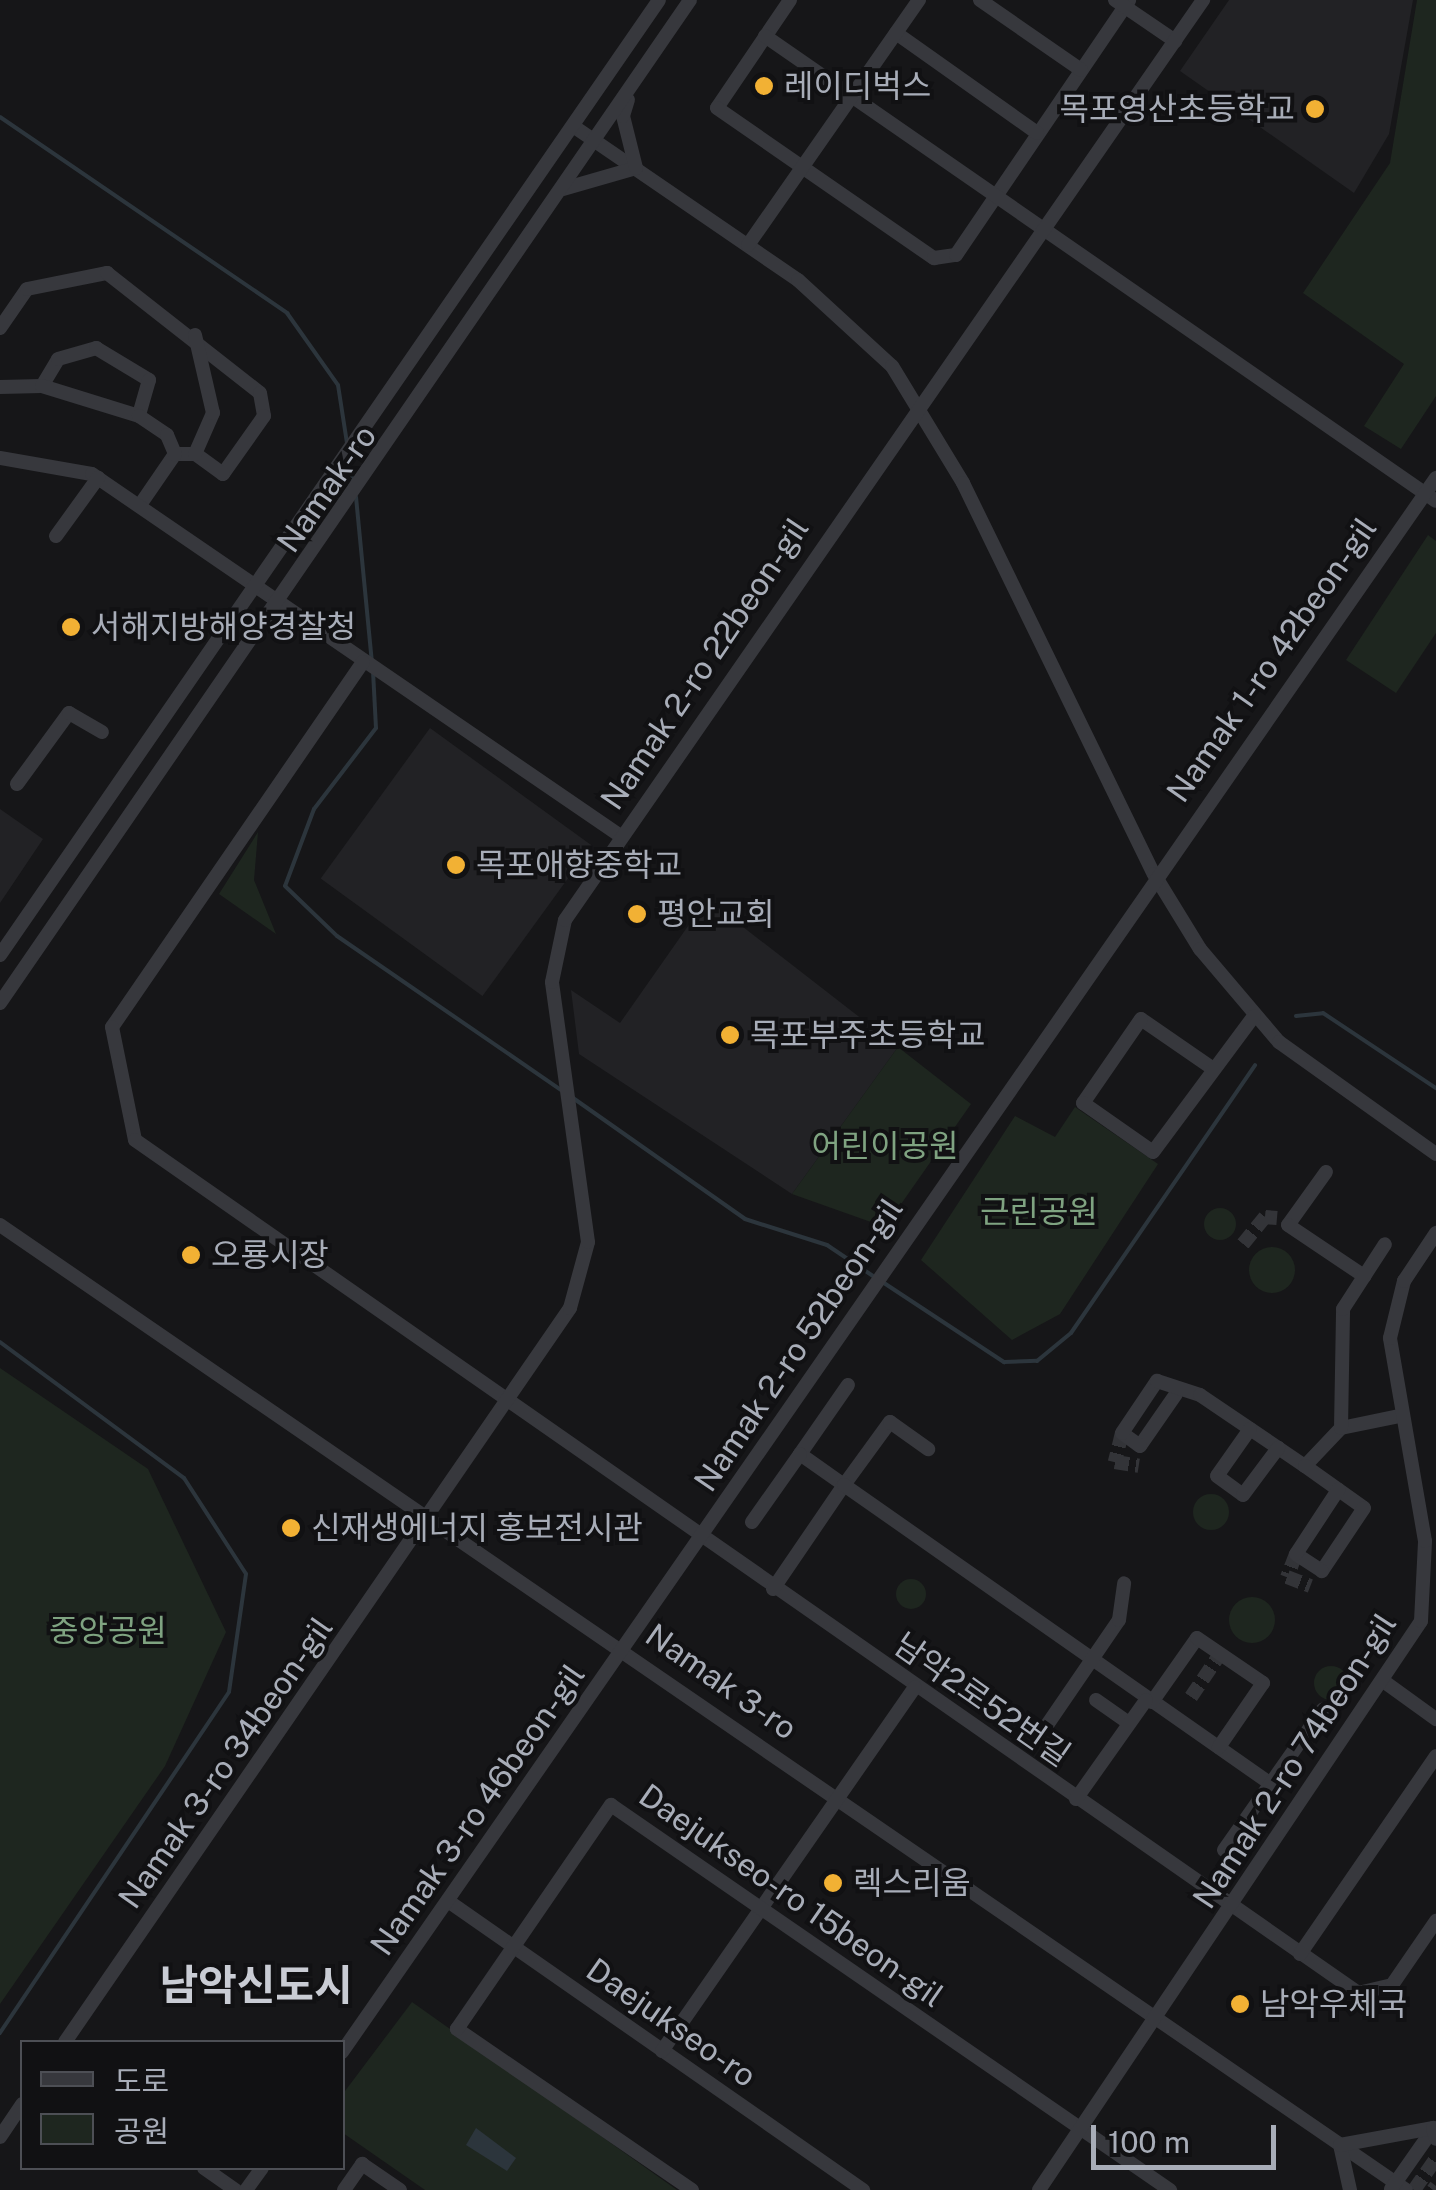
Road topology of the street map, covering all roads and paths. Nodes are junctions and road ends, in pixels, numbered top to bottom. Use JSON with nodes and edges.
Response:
{"nodes":[{"id":1,"x":659,"y":0,"type":"edge"},
{"id":2,"x":690,"y":0,"type":"edge"},
{"id":3,"x":790,"y":0,"type":"edge"},
{"id":4,"x":918,"y":0,"type":"edge"},
{"id":5,"x":980,"y":0,"type":"edge"},
{"id":6,"x":1202,"y":0,"type":"edge"},
{"id":7,"x":1123,"y":2,"type":"edge"},
{"id":8,"x":896,"y":33,"type":"junction"},
{"id":9,"x":766,"y":36,"type":"junction"},
{"id":10,"x":1175,"y":41,"type":"junction"},
{"id":11,"x":1081,"y":70,"type":"junction"},
{"id":12,"x":634,"y":82,"type":"junction"},
{"id":13,"x":853,"y":94,"type":"junction"},
{"id":14,"x":573,"y":126,"type":"junction"},
{"id":15,"x":1037,"y":133,"type":"junction"},
{"id":16,"x":594,"y":140,"type":"junction"},
{"id":17,"x":803,"y":166,"type":"junction"},
{"id":18,"x":636,"y":168,"type":"junction"},
{"id":19,"x":562,"y":189,"type":"junction"},
{"id":20,"x":995,"y":194,"type":"junction"},
{"id":21,"x":1043,"y":232,"type":"junction"},
{"id":22,"x":748,"y":245,"type":"junction"},
{"id":23,"x":0,"y":328,"type":"edge"},
{"id":24,"x":194,"y":335,"type":"junction"},
{"id":25,"x":42,"y":386,"type":"junction"},
{"id":26,"x":0,"y":387,"type":"edge"},
{"id":27,"x":921,"y":406,"type":"junction"},
{"id":28,"x":139,"y":416,"type":"junction"},
{"id":29,"x":175,"y":454,"type":"junction"},
{"id":30,"x":194,"y":454,"type":"junction"},
{"id":31,"x":0,"y":458,"type":"edge"},
{"id":32,"x":98,"y":478,"type":"junction"},
{"id":33,"x":1436,"y":478,"type":"edge"},
{"id":34,"x":1430,"y":497,"type":"edge"},
{"id":35,"x":140,"y":505,"type":"junction"},
{"id":36,"x":56,"y":536,"type":"dead end"},
{"id":37,"x":258,"y":586,"type":"junction"},
{"id":38,"x":281,"y":602,"type":"junction"},
{"id":39,"x":366,"y":664,"type":"junction"},
{"id":40,"x":102,"y":732,"type":"dead end"},
{"id":41,"x":17,"y":784,"type":"dead end"},
{"id":42,"x":622,"y":836,"type":"junction"},
{"id":43,"x":1154,"y":874,"type":"junction"},
{"id":44,"x":0,"y":955,"type":"edge"},
{"id":45,"x":0,"y":1003,"type":"edge"},
{"id":46,"x":1254,"y":1016,"type":"junction"},
{"id":47,"x":1212,"y":1068,"type":"junction"},
{"id":48,"x":1436,"y":1154,"type":"edge"},
{"id":49,"x":1326,"y":1172,"type":"dead end"},
{"id":50,"x":0,"y":1225,"type":"edge"},
{"id":51,"x":1436,"y":1232,"type":"edge"},
{"id":52,"x":1385,"y":1244,"type":"dead end"},
{"id":53,"x":1364,"y":1276,"type":"junction"},
{"id":54,"x":848,"y":1385,"type":"dead end"},
{"id":55,"x":1176,"y":1394,"type":"dead end"},
{"id":56,"x":510,"y":1400,"type":"junction"},
{"id":57,"x":1399,"y":1416,"type":"junction"},
{"id":58,"x":1341,"y":1428,"type":"junction"},
{"id":59,"x":1250,"y":1429,"type":"junction"},
{"id":60,"x":1278,"y":1448,"type":"junction"},
{"id":61,"x":928,"y":1449,"type":"dead end"},
{"id":62,"x":800,"y":1454,"type":"junction"},
{"id":63,"x":1305,"y":1466,"type":"junction"},
{"id":64,"x":844,"y":1485,"type":"junction"},
{"id":65,"x":1338,"y":1490,"type":"junction"},
{"id":66,"x":432,"y":1515,"type":"junction"},
{"id":67,"x":752,"y":1522,"type":"dead end"},
{"id":68,"x":700,"y":1538,"type":"junction"},
{"id":69,"x":1124,"y":1583,"type":"dead end"},
{"id":70,"x":774,"y":1589,"type":"junction"},
{"id":71,"x":625,"y":1649,"type":"junction"},
{"id":72,"x":1094,"y":1655,"type":"junction"},
{"id":73,"x":1386,"y":1684,"type":"junction"},
{"id":74,"x":915,"y":1688,"type":"junction"},
{"id":75,"x":1096,"y":1700,"type":"dead end"},
{"id":76,"x":1149,"y":1701,"type":"junction"},
{"id":77,"x":1323,"y":1709,"type":"dead end"},
{"id":78,"x":1436,"y":1719,"type":"edge"},
{"id":79,"x":1129,"y":1723,"type":"junction"},
{"id":80,"x":1045,"y":1728,"type":"dead end"},
{"id":81,"x":1220,"y":1747,"type":"junction"},
{"id":82,"x":1436,"y":1756,"type":"edge"},
{"id":83,"x":1271,"y":1784,"type":"junction"},
{"id":84,"x":838,"y":1798,"type":"junction"},
{"id":85,"x":1076,"y":1799,"type":"junction"},
{"id":86,"x":1224,"y":1850,"type":"dead end"},
{"id":87,"x":448,"y":1901,"type":"junction"},
{"id":88,"x":1232,"y":1907,"type":"junction"},
{"id":89,"x":760,"y":1909,"type":"junction"},
{"id":90,"x":1436,"y":1920,"type":"edge"},
{"id":91,"x":513,"y":1947,"type":"junction"},
{"id":92,"x":1300,"y":1954,"type":"junction"},
{"id":93,"x":1158,"y":2018,"type":"junction"},
{"id":94,"x":66,"y":2040,"type":"edge"},
{"id":95,"x":345,"y":2048,"type":"edge"},
{"id":96,"x":662,"y":2051,"type":"junction"},
{"id":97,"x":20,"y":2107,"type":"edge"},
{"id":98,"x":1081,"y":2129,"type":"junction"},
{"id":99,"x":1435,"y":2130,"type":"edge"},
{"id":100,"x":0,"y":2138,"type":"edge"},
{"id":101,"x":1340,"y":2145,"type":"junction"},
{"id":102,"x":207,"y":2170,"type":"edge"},
{"id":103,"x":1397,"y":2188,"type":"edge"},
{"id":104,"x":236,"y":2190,"type":"edge"},
{"id":105,"x":344,"y":2190,"type":"edge"},
{"id":106,"x":400,"y":2190,"type":"edge"},
{"id":107,"x":692,"y":2190,"type":"edge"},
{"id":108,"x":863,"y":2190,"type":"edge"},
{"id":109,"x":1038,"y":2190,"type":"edge"},
{"id":110,"x":1170,"y":2190,"type":"edge"},
{"id":111,"x":1350,"y":2190,"type":"edge"}],
"edges":[{"from":1,"to":14,"type":"street","name":"Namak-ro"},
{"from":2,"to":12,"type":"street","name":"Namak-ro"},
{"from":3,"to":9,"type":"street"},
{"from":4,"to":8,"type":"street"},
{"from":5,"to":11,"type":"street"},
{"from":6,"to":10,"type":"street","name":"Namak 2-ro 22beon-gil"},
{"from":7,"to":10,"type":"street"},
{"from":7,"to":11,"type":"street"},
{"from":8,"to":13,"type":"street"},
{"from":8,"to":15,"type":"street"},
{"from":9,"to":13,"type":"street"},
{"from":9,"to":17,"type":"street"},
{"from":10,"to":21,"type":"street","name":"Namak 2-ro 22beon-gil"},
{"from":11,"to":15,"type":"street"},
{"from":12,"to":16,"type":"street","name":"Namak-ro"},
{"from":12,"to":18,"type":"street"},
{"from":13,"to":17,"type":"street"},
{"from":13,"to":20,"type":"street"},
{"from":14,"to":16,"type":"street"},
{"from":14,"to":37,"type":"street","name":"Namak-ro"},
{"from":15,"to":20,"type":"street"},
{"from":16,"to":18,"type":"street"},
{"from":16,"to":19,"type":"street","name":"Namak-ro"},
{"from":17,"to":20,"type":"street"},
{"from":17,"to":22,"type":"street"},
{"from":18,"to":19,"type":"street"},
{"from":18,"to":22,"type":"street"},
{"from":19,"to":38,"type":"street","name":"Namak-ro"},
{"from":20,"to":21,"type":"street"},
{"from":21,"to":27,"type":"street","name":"Namak 2-ro 22beon-gil"},
{"from":21,"to":34,"type":"street"},
{"from":22,"to":27,"type":"street"},
{"from":23,"to":24,"type":"street"},
{"from":24,"to":30,"type":"street"},
{"from":24,"to":30,"type":"street"},
{"from":25,"to":26,"type":"street"},
{"from":25,"to":28,"type":"street"},
{"from":25,"to":28,"type":"street"},
{"from":27,"to":42,"type":"street","name":"Namak 2-ro 22beon-gil"},
{"from":27,"to":43,"type":"street"},
{"from":28,"to":29,"type":"street"},
{"from":29,"to":30,"type":"street"},
{"from":29,"to":35,"type":"street"},
{"from":31,"to":32,"type":"street"},
{"from":32,"to":35,"type":"street"},
{"from":32,"to":36,"type":"street"},
{"from":33,"to":34,"type":"street","name":"Namak 1-ro 42beon-gil"},
{"from":34,"to":43,"type":"street","name":"Namak 1-ro 42beon-gil"},
{"from":35,"to":37,"type":"street"},
{"from":37,"to":38,"type":"street"},
{"from":37,"to":44,"type":"street","name":"Namak-ro"},
{"from":38,"to":39,"type":"street"},
{"from":38,"to":45,"type":"street","name":"Namak-ro"},
{"from":39,"to":42,"type":"street"},
{"from":39,"to":56,"type":"street","name":"남악2로52번길"},
{"from":40,"to":41,"type":"street"},
{"from":42,"to":56,"type":"street","name":"Namak 2-ro 22beon-gil"},
{"from":43,"to":46,"type":"street"},
{"from":43,"to":68,"type":"street","name":"Namak 2-ro 52beon-gil"},
{"from":46,"to":47,"type":"street"},
{"from":46,"to":48,"type":"street"},
{"from":47,"to":47,"type":"street"},
{"from":49,"to":53,"type":"street"},
{"from":50,"to":66,"type":"street","name":"Namak 3-ro"},
{"from":51,"to":57,"type":"street","name":"Namak 2-ro 74beon-gil"},
{"from":52,"to":53,"type":"street"},
{"from":53,"to":58,"type":"street"},
{"from":54,"to":62,"type":"street"},
{"from":55,"to":59,"type":"street"},
{"from":56,"to":66,"type":"street","name":"Namak 2-ro 22beon-gil"},
{"from":56,"to":68,"type":"street","name":"남악2로52번길"},
{"from":57,"to":58,"type":"street"},
{"from":57,"to":73,"type":"street","name":"Namak 2-ro 74beon-gil"},
{"from":58,"to":63,"type":"street"},
{"from":59,"to":60,"type":"street"},
{"from":59,"to":60,"type":"street"},
{"from":60,"to":63,"type":"street"},
{"from":61,"to":64,"type":"street"},
{"from":62,"to":64,"type":"street"},
{"from":62,"to":67,"type":"street"},
{"from":63,"to":65,"type":"street"},
{"from":64,"to":70,"type":"street"},
{"from":64,"to":72,"type":"street"},
{"from":65,"to":65,"type":"street"},
{"from":66,"to":71,"type":"street","name":"Namak 3-ro"},
{"from":66,"to":94,"type":"street","name":"Namak 3-ro 34beon-gil"},
{"from":68,"to":70,"type":"street","name":"남악2로52번길"},
{"from":68,"to":71,"type":"street","name":"Namak 2-ro 52beon-gil"},
{"from":69,"to":72,"type":"street"},
{"from":70,"to":74,"type":"street","name":"남악2로52번길"},
{"from":71,"to":84,"type":"street","name":"Namak 3-ro"},
{"from":71,"to":87,"type":"street","name":"Namak 3-ro 46beon-gil"},
{"from":72,"to":76,"type":"street"},
{"from":72,"to":80,"type":"street"},
{"from":73,"to":78,"type":"street"},
{"from":73,"to":88,"type":"street","name":"Namak 2-ro 74beon-gil"},
{"from":74,"to":84,"type":"street"},
{"from":74,"to":85,"type":"street","name":"남악2로52번길"},
{"from":75,"to":79,"type":"street"},
{"from":76,"to":79,"type":"street"},
{"from":76,"to":81,"type":"street"},
{"from":76,"to":81,"type":"street"},
{"from":77,"to":83,"type":"street"},
{"from":79,"to":85,"type":"street"},
{"from":81,"to":83,"type":"street"},
{"from":82,"to":92,"type":"street"},
{"from":83,"to":86,"type":"street"},
{"from":84,"to":89,"type":"street"},
{"from":84,"to":93,"type":"street","name":"Namak 3-ro"},
{"from":85,"to":88,"type":"street","name":"남악2로52번길"},
{"from":87,"to":91,"type":"street","name":"Daejukseo-ro"},
{"from":87,"to":95,"type":"street","name":"Namak 3-ro 46beon-gil"},
{"from":88,"to":92,"type":"street","name":"남악2로52번길"},
{"from":88,"to":93,"type":"street","name":"Namak 2-ro 74beon-gil"},
{"from":89,"to":91,"type":"street","name":"Daejukseo-ro 15beon-gil"},
{"from":89,"to":96,"type":"street"},
{"from":89,"to":98,"type":"street","name":"Daejukseo-ro 15beon-gil"},
{"from":90,"to":92,"type":"street","name":"남악2로52번길"},
{"from":91,"to":96,"type":"street","name":"Daejukseo-ro"},
{"from":91,"to":107,"type":"street"},
{"from":93,"to":98,"type":"street","name":"Namak 2-ro 74beon-gil"},
{"from":93,"to":101,"type":"street","name":"Namak 3-ro"},
{"from":96,"to":108,"type":"street","name":"Daejukseo-ro"},
{"from":97,"to":100,"type":"street"},
{"from":98,"to":109,"type":"street","name":"Namak 2-ro 74beon-gil"},
{"from":98,"to":110,"type":"street","name":"Daejukseo-ro 15beon-gil"},
{"from":99,"to":101,"type":"street"},
{"from":99,"to":103,"type":"street"},
{"from":101,"to":103,"type":"street","name":"Namak 3-ro"},
{"from":101,"to":111,"type":"street"},
{"from":102,"to":104,"type":"street"},
{"from":105,"to":106,"type":"street"}]}
